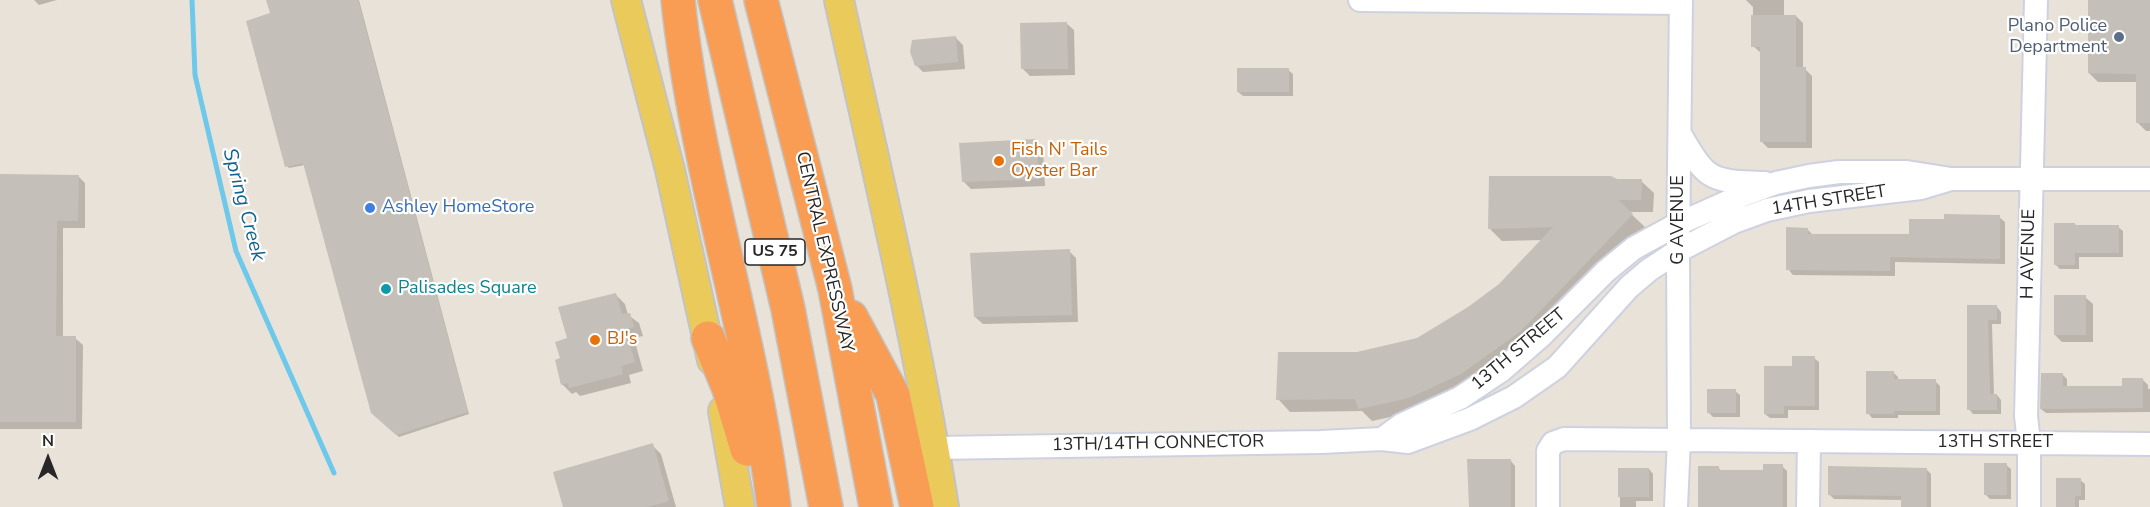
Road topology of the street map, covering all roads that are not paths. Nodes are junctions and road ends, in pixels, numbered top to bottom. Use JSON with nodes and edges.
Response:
{"nodes":[{"id":1,"x":626,"y":0,"type":"edge"},
{"id":2,"x":678,"y":0,"type":"edge"},
{"id":3,"x":715,"y":0,"type":"edge"},
{"id":4,"x":762,"y":0,"type":"edge"},
{"id":5,"x":840,"y":0,"type":"edge"},
{"id":6,"x":1360,"y":0,"type":"edge"},
{"id":7,"x":2036,"y":0,"type":"edge"},
{"id":8,"x":1585,"y":1,"type":"edge"},
{"id":9,"x":1681,"y":1,"type":"edge"},
{"id":10,"x":1680,"y":133,"type":"junction"},
{"id":11,"x":2031,"y":178,"type":"junction"},
{"id":12,"x":1951,"y":179,"type":"junction"},
{"id":13,"x":2150,"y":179,"type":"edge"},
{"id":14,"x":1776,"y":183,"type":"junction"},
{"id":15,"x":1678,"y":224,"type":"junction"},
{"id":16,"x":1678,"y":251,"type":"junction"},
{"id":17,"x":836,"y":290,"type":"junction"},
{"id":18,"x":708,"y":338,"type":"junction"},
{"id":19,"x":1382,"y":439,"type":"junction"},
{"id":20,"x":1679,"y":439,"type":"junction"},
{"id":21,"x":1809,"y":441,"type":"junction"},
{"id":22,"x":2029,"y":443,"type":"junction"},
{"id":23,"x":2150,"y":444,"type":"edge"},
{"id":24,"x":934,"y":448,"type":"junction"},
{"id":25,"x":740,"y":507,"type":"edge"},
{"id":26,"x":761,"y":507,"type":"edge"},
{"id":27,"x":774,"y":507,"type":"edge"},
{"id":28,"x":826,"y":507,"type":"edge"},
{"id":29,"x":876,"y":507,"type":"edge"},
{"id":30,"x":917,"y":507,"type":"edge"},
{"id":31,"x":944,"y":507,"type":"edge"},
{"id":32,"x":1548,"y":507,"type":"edge"},
{"id":33,"x":1676,"y":507,"type":"edge"},
{"id":34,"x":1808,"y":507,"type":"edge"},
{"id":35,"x":2029,"y":507,"type":"edge"}],
"edges":[{"from":1,"to":18,"type":"main road"},
{"from":2,"to":27,"type":"highway"},
{"from":3,"to":28,"type":"highway","number":"US 75"},
{"from":4,"to":17,"type":"highway","name":"CENTRAL EXPRESSWAY","number":"US 75"},
{"from":5,"to":24,"type":"main road"},
{"from":6,"to":8,"type":"street"},
{"from":7,"to":11,"type":"street","name":"H AVENUE"},
{"from":8,"to":9,"type":"street"},
{"from":9,"to":10,"type":"street","name":"G AVENUE"},
{"from":10,"to":14,"type":"street"},
{"from":10,"to":15,"type":"street","name":"G AVENUE"},
{"from":11,"to":12,"type":"street","name":"14TH STREET"},
{"from":11,"to":13,"type":"street","name":"14TH STREET"},
{"from":11,"to":22,"type":"street","name":"H AVENUE"},
{"from":12,"to":14,"type":"street","name":"14TH STREET"},
{"from":12,"to":16,"type":"street","name":"14TH STREET"},
{"from":14,"to":15,"type":"street","name":"14TH STREET"},
{"from":15,"to":16,"type":"street","name":"G AVENUE"},
{"from":15,"to":19,"type":"street","name":"13TH STREET"},
{"from":16,"to":19,"type":"street","name":"13TH STREET"},
{"from":16,"to":20,"type":"street","name":"G AVENUE"},
{"from":17,"to":29,"type":"highway","name":"CENTRAL EXPRESSWAY","number":"US 75"},
{"from":17,"to":30,"type":"highway"},
{"from":18,"to":25,"type":"main road"},
{"from":18,"to":26,"type":"highway"},
{"from":19,"to":24,"type":"street","name":"13TH/14TH CONNECTOR"},
{"from":20,"to":21,"type":"street","name":"13TH STREET"},
{"from":20,"to":32,"type":"street","name":"13TH STREET"},
{"from":20,"to":33,"type":"street","name":"G AVENUE"},
{"from":21,"to":22,"type":"street","name":"13TH STREET"},
{"from":21,"to":34,"type":"street"},
{"from":22,"to":23,"type":"street","name":"13TH STREET"},
{"from":22,"to":35,"type":"street","name":"H AVENUE"},
{"from":24,"to":31,"type":"main road"}]}
